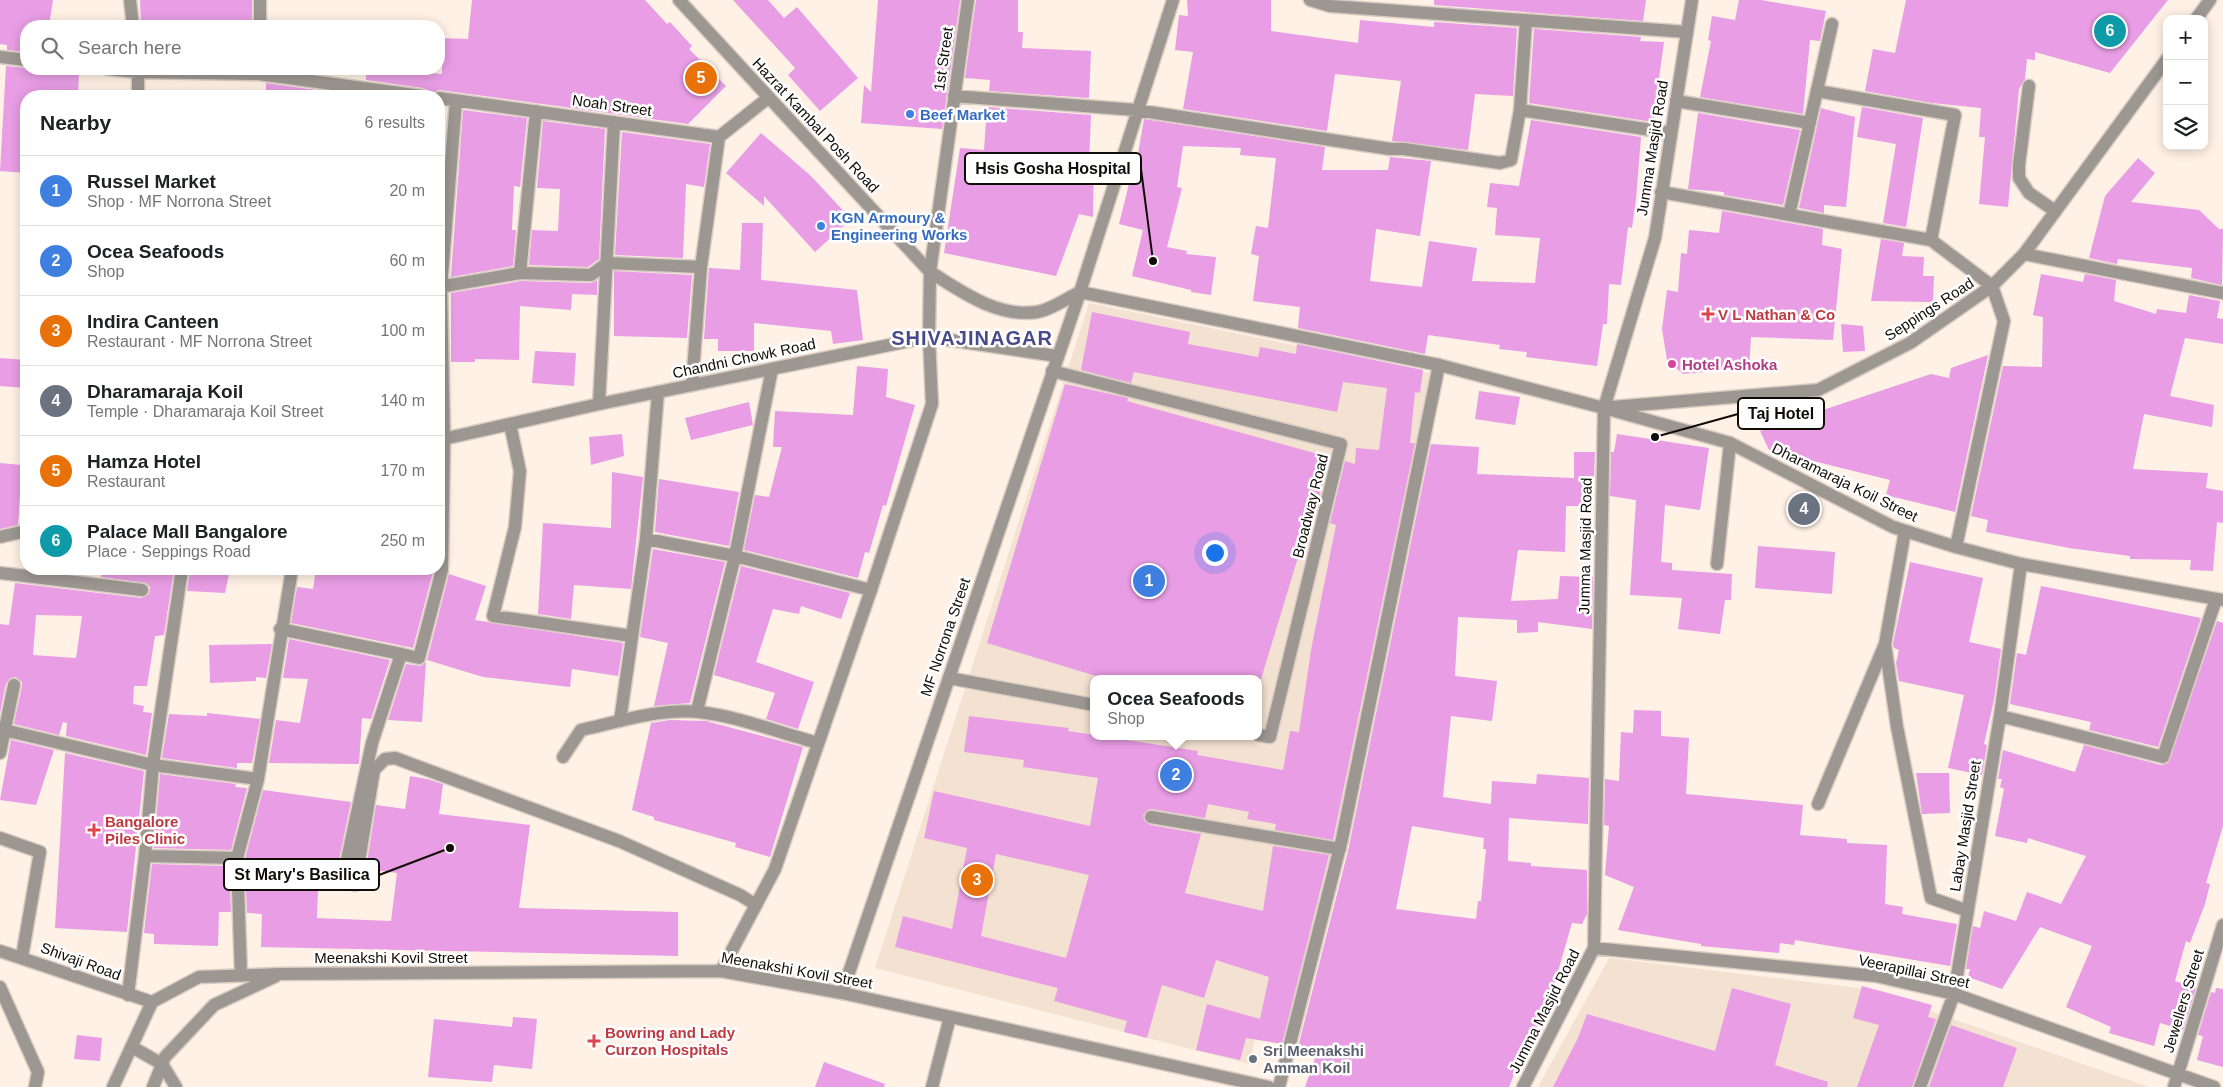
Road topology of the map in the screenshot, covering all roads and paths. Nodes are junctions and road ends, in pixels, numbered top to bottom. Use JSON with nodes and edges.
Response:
{"nodes":[{"id":1,"x":130,"y":0,"type":"edge"},
{"id":2,"x":260,"y":0,"type":"edge"},
{"id":3,"x":679,"y":0,"type":"edge"},
{"id":4,"x":968,"y":0,"type":"edge"},
{"id":5,"x":1173,"y":0,"type":"edge"},
{"id":6,"x":1310,"y":0,"type":"edge"},
{"id":7,"x":1692,"y":0,"type":"edge"},
{"id":8,"x":2210,"y":0,"type":"edge"},
{"id":9,"x":2199,"y":15,"type":"edge"},
{"id":10,"x":132,"y":20,"type":"edge"},
{"id":11,"x":260,"y":20,"type":"edge"},
{"id":12,"x":1526,"y":20,"type":"junction"},
{"id":13,"x":1832,"y":24,"type":"dead end"},
{"id":14,"x":1687,"y":32,"type":"junction"},
{"id":15,"x":0,"y":57,"type":"edge"},
{"id":16,"x":20,"y":59,"type":"edge"},
{"id":17,"x":2166,"y":60,"type":"edge"},
{"id":18,"x":138,"y":75,"type":"edge"},
{"id":19,"x":275,"y":75,"type":"edge"},
{"id":20,"x":2029,"y":86,"type":"dead end"},
{"id":21,"x":138,"y":90,"type":"edge"},
{"id":22,"x":336,"y":90,"type":"edge"},
{"id":23,"x":1817,"y":91,"type":"junction"},
{"id":24,"x":954,"y":96,"type":"junction"},
{"id":25,"x":768,"y":98,"type":"junction"},
{"id":26,"x":445,"y":99,"type":"edge"},
{"id":27,"x":456,"y":101,"type":"junction"},
{"id":28,"x":1676,"y":101,"type":"junction"},
{"id":29,"x":1136,"y":110,"type":"junction"},
{"id":30,"x":1520,"y":110,"type":"junction"},
{"id":31,"x":536,"y":111,"type":"junction"},
{"id":32,"x":614,"y":122,"type":"junction"},
{"id":33,"x":1810,"y":123,"type":"junction"},
{"id":34,"x":1671,"y":133,"type":"junction"},
{"id":35,"x":719,"y":137,"type":"junction"},
{"id":36,"x":1661,"y":192,"type":"junction"},
{"id":37,"x":2055,"y":211,"type":"junction"},
{"id":38,"x":1789,"y":215,"type":"junction"},
{"id":39,"x":445,"y":229,"type":"edge"},
{"id":40,"x":1931,"y":240,"type":"junction"},
{"id":41,"x":2024,"y":254,"type":"junction"},
{"id":42,"x":606,"y":263,"type":"junction"},
{"id":43,"x":701,"y":267,"type":"junction"},
{"id":44,"x":930,"y":272,"type":"junction"},
{"id":45,"x":520,"y":273,"type":"junction"},
{"id":46,"x":445,"y":286,"type":"edge"},
{"id":47,"x":1992,"y":286,"type":"junction"},
{"id":48,"x":1080,"y":292,"type":"junction"},
{"id":49,"x":2223,"y":293,"type":"edge"},
{"id":50,"x":929,"y":337,"type":"junction"},
{"id":51,"x":1057,"y":356,"type":"junction"},
{"id":52,"x":1439,"y":365,"type":"junction"},
{"id":53,"x":772,"y":369,"type":"junction"},
{"id":54,"x":1052,"y":372,"type":"junction"},
{"id":55,"x":692,"y":385,"type":"junction"},
{"id":56,"x":658,"y":392,"type":"junction"},
{"id":57,"x":599,"y":404,"type":"junction"},
{"id":58,"x":1604,"y":408,"type":"junction"},
{"id":59,"x":510,"y":424,"type":"junction"},
{"id":60,"x":445,"y":439,"type":"edge"},
{"id":61,"x":1730,"y":443,"type":"junction"},
{"id":62,"x":1905,"y":531,"type":"junction"},
{"id":63,"x":20,"y":532,"type":"edge"},
{"id":64,"x":0,"y":537,"type":"edge"},
{"id":65,"x":646,"y":539,"type":"junction"},
{"id":66,"x":1956,"y":548,"type":"junction"},
{"id":67,"x":735,"y":556,"type":"junction"},
{"id":68,"x":1717,"y":564,"type":"dead end"},
{"id":69,"x":2021,"y":564,"type":"junction"},
{"id":70,"x":0,"y":573,"type":"edge"},
{"id":71,"x":181,"y":575,"type":"edge"},
{"id":72,"x":291,"y":575,"type":"edge"},
{"id":73,"x":441,"y":575,"type":"edge"},
{"id":74,"x":142,"y":590,"type":"dead end"},
{"id":75,"x":871,"y":590,"type":"junction"},
{"id":76,"x":2220,"y":599,"type":"edge"},
{"id":77,"x":280,"y":629,"type":"junction"},
{"id":78,"x":632,"y":636,"type":"junction"},
{"id":79,"x":1885,"y":644,"type":"junction"},
{"id":80,"x":401,"y":654,"type":"junction"},
{"id":81,"x":949,"y":678,"type":"junction"},
{"id":82,"x":14,"y":685,"type":"dead end"},
{"id":83,"x":1090,"y":703,"type":"edge"},
{"id":84,"x":698,"y":711,"type":"junction"},
{"id":85,"x":2000,"y":716,"type":"junction"},
{"id":86,"x":620,"y":721,"type":"junction"},
{"id":87,"x":4,"y":730,"type":"junction"},
{"id":88,"x":1262,"y":736,"type":"edge"},
{"id":89,"x":818,"y":744,"type":"junction"},
{"id":90,"x":0,"y":753,"type":"edge"},
{"id":91,"x":563,"y":758,"type":"dead end"},
{"id":92,"x":152,"y":765,"type":"junction"},
{"id":93,"x":258,"y":779,"type":"junction"},
{"id":94,"x":1818,"y":804,"type":"dead end"},
{"id":95,"x":1151,"y":817,"type":"dead end"},
{"id":96,"x":0,"y":838,"type":"edge"},
{"id":97,"x":1340,"y":849,"type":"junction"},
{"id":98,"x":144,"y":856,"type":"junction"},
{"id":99,"x":237,"y":858,"type":"junction"},
{"id":100,"x":238,"y":881,"type":"junction"},
{"id":101,"x":355,"y":885,"type":"dead end"},
{"id":102,"x":756,"y":906,"type":"junction"},
{"id":103,"x":1968,"y":911,"type":"junction"},
{"id":104,"x":2223,"y":925,"type":"edge"},
{"id":105,"x":1594,"y":948,"type":"junction"},
{"id":106,"x":0,"y":951,"type":"edge"},
{"id":107,"x":22,"y":957,"type":"junction"},
{"id":108,"x":720,"y":971,"type":"junction"},
{"id":109,"x":280,"y":974,"type":"junction"},
{"id":110,"x":241,"y":975,"type":"junction"},
{"id":111,"x":0,"y":987,"type":"edge"},
{"id":112,"x":842,"y":993,"type":"junction"},
{"id":113,"x":1954,"y":994,"type":"junction"},
{"id":114,"x":128,"y":995,"type":"junction"},
{"id":115,"x":152,"y":1002,"type":"junction"},
{"id":116,"x":950,"y":1017,"type":"junction"},
{"id":117,"x":132,"y":1047,"type":"junction"},
{"id":118,"x":162,"y":1064,"type":"junction"},
{"id":119,"x":2178,"y":1073,"type":"junction"},
{"id":120,"x":1254,"y":1085,"type":"edge"},
{"id":121,"x":35,"y":1087,"type":"edge"},
{"id":122,"x":113,"y":1087,"type":"edge"},
{"id":123,"x":153,"y":1087,"type":"edge"},
{"id":124,"x":176,"y":1087,"type":"edge"},
{"id":125,"x":932,"y":1087,"type":"edge"},
{"id":126,"x":1269,"y":1087,"type":"edge"},
{"id":127,"x":1280,"y":1087,"type":"edge"},
{"id":128,"x":1523,"y":1087,"type":"edge"},
{"id":129,"x":1920,"y":1087,"type":"edge"},
{"id":130,"x":2174,"y":1087,"type":"edge"},
{"id":131,"x":2214,"y":1087,"type":"edge"}],
"edges":[{"from":1,"to":10,"type":"street"},
{"from":2,"to":11,"type":"street"},
{"from":3,"to":25,"type":"street","name":"Hazrat Kambal Posh Road"},
{"from":4,"to":24,"type":"street","name":"1st Street"},
{"from":5,"to":29,"type":"street","name":"MF Norrona Street"},
{"from":6,"to":12,"type":"street"},
{"from":7,"to":14,"type":"street","name":"Jumma Masjid Road"},
{"from":8,"to":9,"type":"street"},
{"from":12,"to":14,"type":"street"},
{"from":12,"to":30,"type":"street"},
{"from":13,"to":23,"type":"street"},
{"from":14,"to":28,"type":"street","name":"Jumma Masjid Road"},
{"from":15,"to":16,"type":"street"},
{"from":17,"to":37,"type":"street","name":"Seppings Road"},
{"from":18,"to":21,"type":"street"},
{"from":19,"to":22,"type":"street"},
{"from":20,"to":37,"type":"street"},
{"from":23,"to":33,"type":"street"},
{"from":23,"to":40,"type":"street"},
{"from":24,"to":29,"type":"street"},
{"from":24,"to":44,"type":"street","name":"1st Street"},
{"from":25,"to":35,"type":"street"},
{"from":25,"to":44,"type":"street","name":"Hazrat Kambal Posh Road"},
{"from":26,"to":27,"type":"street","name":"Noah Street"},
{"from":27,"to":31,"type":"street","name":"Noah Street"},
{"from":27,"to":39,"type":"street"},
{"from":28,"to":33,"type":"street"},
{"from":28,"to":34,"type":"street","name":"Jumma Masjid Road"},
{"from":29,"to":30,"type":"street"},
{"from":29,"to":48,"type":"street","name":"MF Norrona Street"},
{"from":30,"to":34,"type":"street"},
{"from":31,"to":32,"type":"street","name":"Noah Street"},
{"from":31,"to":45,"type":"street"},
{"from":32,"to":35,"type":"street","name":"Noah Street"},
{"from":32,"to":42,"type":"street"},
{"from":33,"to":38,"type":"street"},
{"from":34,"to":36,"type":"street","name":"Jumma Masjid Road"},
{"from":35,"to":43,"type":"street"},
{"from":36,"to":38,"type":"street"},
{"from":36,"to":58,"type":"street","name":"Jumma Masjid Road"},
{"from":37,"to":41,"type":"street","name":"Seppings Road"},
{"from":38,"to":40,"type":"street"},
{"from":40,"to":47,"type":"street"},
{"from":41,"to":47,"type":"street","name":"Seppings Road"},
{"from":41,"to":49,"type":"street"},
{"from":42,"to":43,"type":"street"},
{"from":42,"to":45,"type":"street"},
{"from":42,"to":57,"type":"street"},
{"from":43,"to":55,"type":"street"},
{"from":44,"to":48,"type":"street","name":"Hazrat Kambal Posh Road"},
{"from":44,"to":50,"type":"street"},
{"from":45,"to":46,"type":"street"},
{"from":47,"to":58,"type":"street","name":"Seppings Road"},
{"from":47,"to":66,"type":"street"},
{"from":48,"to":51,"type":"street","name":"MF Norrona Street"},
{"from":48,"to":52,"type":"street","name":"Dharamaraja Koil Street"},
{"from":50,"to":51,"type":"street","name":"Chandni Chowk Road"},
{"from":50,"to":53,"type":"street","name":"Chandni Chowk Road"},
{"from":50,"to":75,"type":"street"},
{"from":51,"to":54,"type":"street","name":"MF Norrona Street"},
{"from":52,"to":58,"type":"street","name":"Dharamaraja Koil Street"},
{"from":52,"to":97,"type":"street"},
{"from":53,"to":55,"type":"street","name":"Chandni Chowk Road"},
{"from":53,"to":67,"type":"street"},
{"from":54,"to":81,"type":"street","name":"MF Norrona Street"},
{"from":54,"to":88,"type":"street","name":"Broadway Road"},
{"from":55,"to":56,"type":"street","name":"Chandni Chowk Road"},
{"from":56,"to":57,"type":"street","name":"Chandni Chowk Road"},
{"from":56,"to":65,"type":"street"},
{"from":57,"to":59,"type":"street","name":"Chandni Chowk Road"},
{"from":58,"to":61,"type":"street","name":"Dharamaraja Koil Street"},
{"from":58,"to":105,"type":"street","name":"Jumma Masjid Road"},
{"from":59,"to":60,"type":"street","name":"Chandni Chowk Road"},
{"from":59,"to":78,"type":"street"},
{"from":61,"to":62,"type":"street","name":"Dharamaraja Koil Street"},
{"from":61,"to":68,"type":"street"},
{"from":62,"to":66,"type":"street","name":"Dharamaraja Koil Street"},
{"from":62,"to":79,"type":"street"},
{"from":63,"to":64,"type":"street"},
{"from":65,"to":67,"type":"street"},
{"from":65,"to":78,"type":"street"},
{"from":66,"to":69,"type":"street","name":"Dharamaraja Koil Street"},
{"from":67,"to":75,"type":"street"},
{"from":67,"to":84,"type":"street"},
{"from":69,"to":76,"type":"street","name":"Dharamaraja Koil Street"},
{"from":69,"to":85,"type":"street","name":"Labay Masjid Street"},
{"from":70,"to":74,"type":"street"},
{"from":71,"to":92,"type":"street"},
{"from":72,"to":77,"type":"street"},
{"from":73,"to":80,"type":"street"},
{"from":75,"to":89,"type":"street"},
{"from":76,"to":85,"type":"street"},
{"from":77,"to":80,"type":"street"},
{"from":77,"to":93,"type":"street"},
{"from":78,"to":86,"type":"street"},
{"from":79,"to":94,"type":"street"},
{"from":79,"to":103,"type":"street"},
{"from":80,"to":100,"type":"street"},
{"from":81,"to":83,"type":"street"},
{"from":81,"to":112,"type":"street","name":"MF Norrona Street"},
{"from":82,"to":87,"type":"street"},
{"from":84,"to":86,"type":"street"},
{"from":84,"to":89,"type":"street"},
{"from":85,"to":103,"type":"street","name":"Labay Masjid Street"},
{"from":86,"to":91,"type":"street"},
{"from":87,"to":90,"type":"street"},
{"from":87,"to":92,"type":"street"},
{"from":89,"to":102,"type":"street"},
{"from":92,"to":93,"type":"street"},
{"from":92,"to":98,"type":"street"},
{"from":93,"to":99,"type":"street"},
{"from":95,"to":97,"type":"street"},
{"from":96,"to":107,"type":"street"},
{"from":97,"to":127,"type":"street"},
{"from":98,"to":99,"type":"street"},
{"from":98,"to":114,"type":"street"},
{"from":99,"to":100,"type":"street"},
{"from":100,"to":110,"type":"street"},
{"from":101,"to":102,"type":"street"},
{"from":102,"to":108,"type":"street"},
{"from":103,"to":113,"type":"street","name":"Labay Masjid Street"},
{"from":104,"to":119,"type":"street","name":"Jewellers Street"},
{"from":105,"to":113,"type":"street","name":"Veerapillai Street"},
{"from":105,"to":128,"type":"street","name":"Jumma Masjid Road"},
{"from":106,"to":107,"type":"street","name":"Shivaji Road"},
{"from":107,"to":114,"type":"street","name":"Shivaji Road"},
{"from":108,"to":109,"type":"street","name":"Meenakshi Kovil Street"},
{"from":108,"to":112,"type":"street","name":"Meenakshi Kovil Street"},
{"from":109,"to":110,"type":"street","name":"Meenakshi Kovil Street"},
{"from":109,"to":118,"type":"street"},
{"from":110,"to":115,"type":"street","name":"Meenakshi Kovil Street"},
{"from":111,"to":121,"type":"street"},
{"from":112,"to":116,"type":"street","name":"Meenakshi Kovil Street"},
{"from":113,"to":119,"type":"street","name":"Veerapillai Street"},
{"from":113,"to":129,"type":"street","name":"Labay Masjid Street"},
{"from":114,"to":115,"type":"street","name":"Shivaji Road"},
{"from":115,"to":117,"type":"street"},
{"from":116,"to":120,"type":"street","name":"Meenakshi Kovil Street"},
{"from":116,"to":125,"type":"street"},
{"from":117,"to":118,"type":"street"},
{"from":117,"to":122,"type":"street"},
{"from":118,"to":123,"type":"street"},
{"from":118,"to":124,"type":"street"},
{"from":119,"to":130,"type":"street","name":"Jewellers Street"},
{"from":119,"to":131,"type":"street","name":"Veerapillai Street"},
{"from":120,"to":126,"type":"street","name":"Meenakshi Kovil Street"}]}
